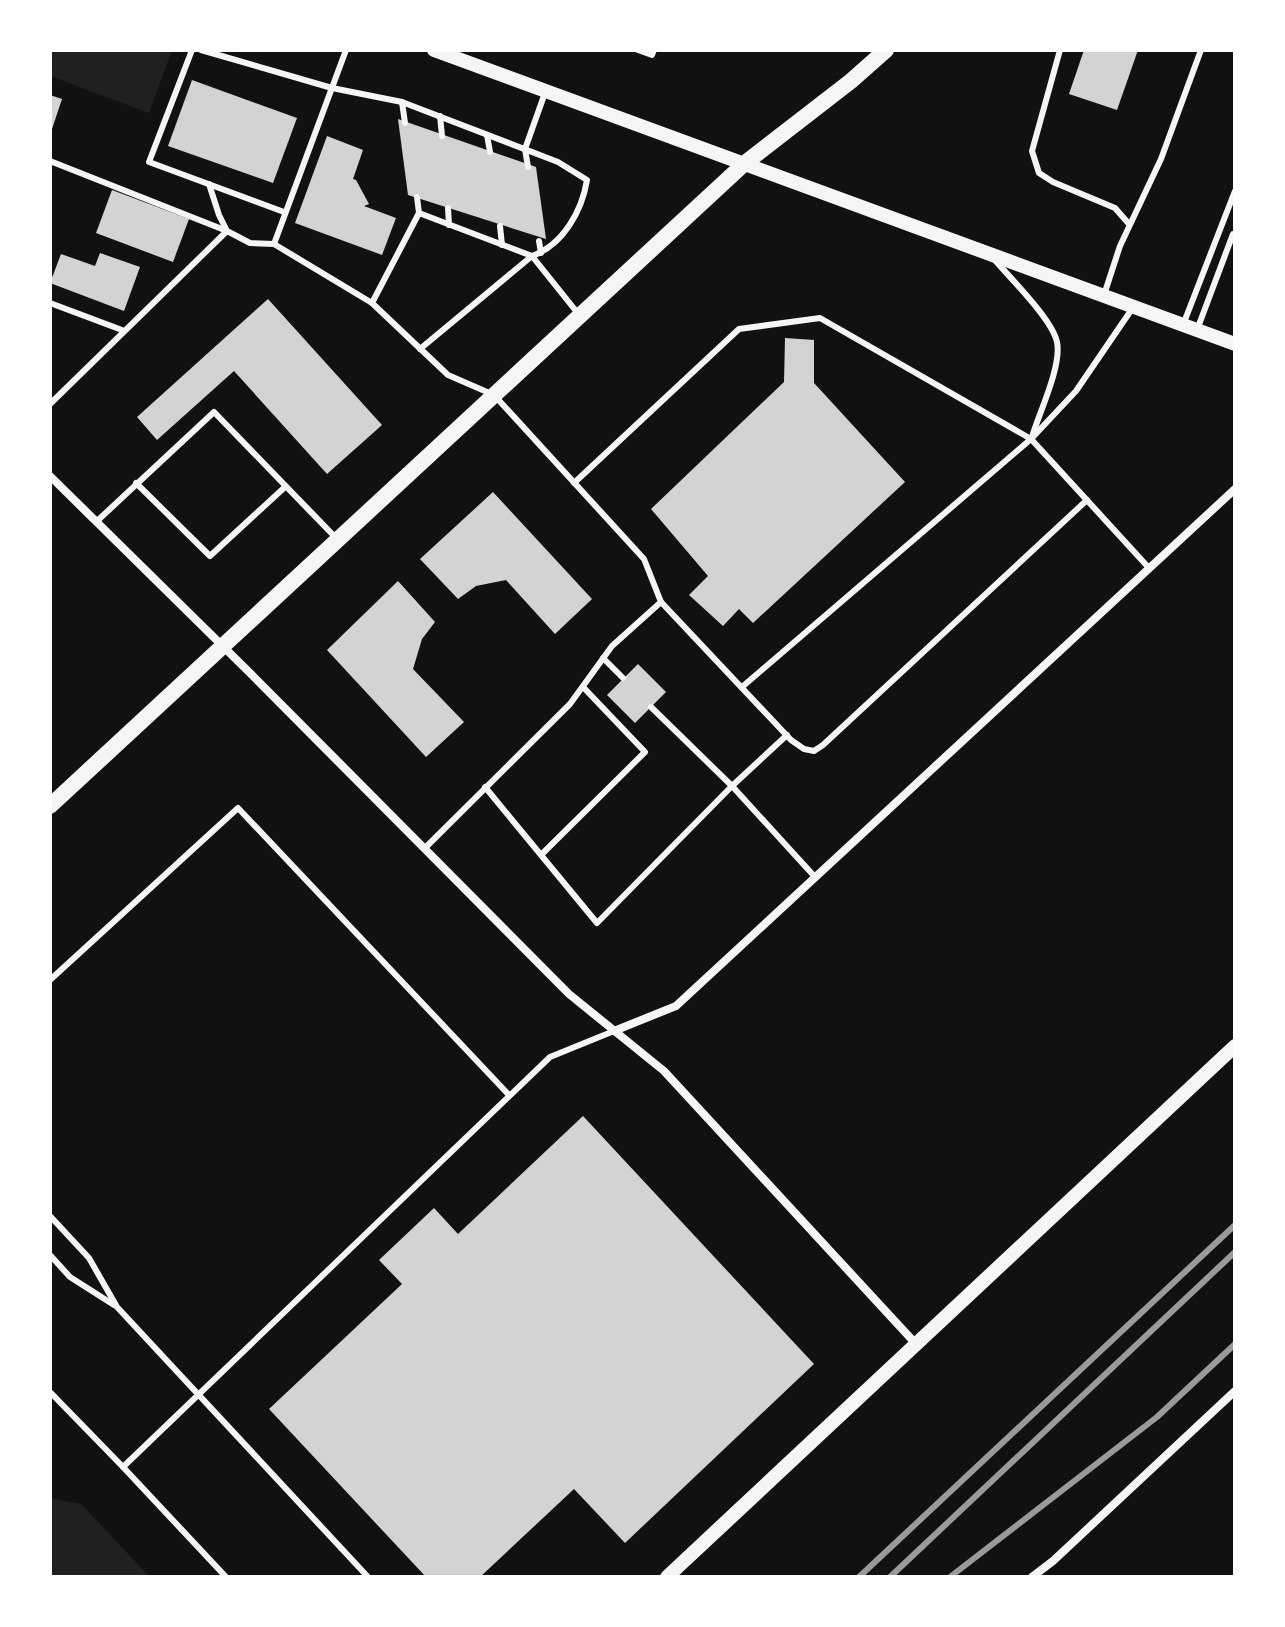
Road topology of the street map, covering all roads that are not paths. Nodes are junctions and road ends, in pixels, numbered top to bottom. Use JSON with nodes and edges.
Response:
{"nodes":[{"id":1,"x":192,"y":50,"type":"edge"},
{"id":2,"x":201,"y":50,"type":"edge"},
{"id":3,"x":346,"y":50,"type":"edge"},
{"id":4,"x":434,"y":50,"type":"edge"},
{"id":5,"x":638,"y":50,"type":"edge"},
{"id":6,"x":654,"y":50,"type":"edge"},
{"id":7,"x":886,"y":50,"type":"edge"},
{"id":8,"x":1060,"y":50,"type":"edge"},
{"id":9,"x":1201,"y":50,"type":"edge"},
{"id":10,"x":332,"y":88,"type":"junction"},
{"id":11,"x":546,"y":90,"type":"junction"},
{"id":12,"x":402,"y":102,"type":"junction"},
{"id":13,"x":440,"y":116,"type":"junction"},
{"id":14,"x":405,"y":123,"type":"dead end"},
{"id":15,"x":487,"y":135,"type":"junction"},
{"id":16,"x":442,"y":136,"type":"dead end"},
{"id":17,"x":525,"y":149,"type":"junction"},
{"id":18,"x":490,"y":152,"type":"dead end"},
{"id":19,"x":50,"y":161,"type":"edge"},
{"id":20,"x":745,"y":163,"type":"junction"},
{"id":21,"x":528,"y":167,"type":"dead end"},
{"id":22,"x":209,"y":184,"type":"junction"},
{"id":23,"x":1235,"y":191,"type":"edge"},
{"id":24,"x":417,"y":197,"type":"dead end"},
{"id":25,"x":448,"y":208,"type":"dead end"},
{"id":26,"x":284,"y":212,"type":"junction"},
{"id":27,"x":419,"y":213,"type":"junction"},
{"id":28,"x":1129,"y":224,"type":"junction"},
{"id":29,"x":449,"y":225,"type":"junction"},
{"id":30,"x":500,"y":226,"type":"dead end"},
{"id":31,"x":227,"y":231,"type":"junction"},
{"id":32,"x":1235,"y":235,"type":"edge"},
{"id":33,"x":539,"y":241,"type":"dead end"},
{"id":34,"x":274,"y":244,"type":"junction"},
{"id":35,"x":502,"y":245,"type":"junction"},
{"id":36,"x":541,"y":253,"type":"junction"},
{"id":37,"x":989,"y":253,"type":"junction"},
{"id":38,"x":532,"y":256,"type":"junction"},
{"id":39,"x":1104,"y":295,"type":"junction"},
{"id":40,"x":50,"y":303,"type":"edge"},
{"id":41,"x":372,"y":303,"type":"junction"},
{"id":42,"x":1134,"y":306,"type":"junction"},
{"id":43,"x":580,"y":316,"type":"junction"},
{"id":44,"x":1190,"y":327,"type":"junction"},
{"id":45,"x":122,"y":330,"type":"junction"},
{"id":46,"x":1235,"y":344,"type":"edge"},
{"id":47,"x":420,"y":349,"type":"junction"},
{"id":48,"x":494,"y":395,"type":"junction"},
{"id":49,"x":50,"y":404,"type":"edge"},
{"id":50,"x":1031,"y":439,"type":"junction"},
{"id":51,"x":50,"y":476,"type":"edge"},
{"id":52,"x":136,"y":483,"type":"junction"},
{"id":53,"x":574,"y":483,"type":"junction"},
{"id":54,"x":285,"y":487,"type":"junction"},
{"id":55,"x":1235,"y":489,"type":"edge"},
{"id":56,"x":1087,"y":500,"type":"junction"},
{"id":57,"x":96,"y":522,"type":"junction"},
{"id":58,"x":337,"y":539,"type":"junction"},
{"id":59,"x":1149,"y":568,"type":"junction"},
{"id":60,"x":661,"y":602,"type":"junction"},
{"id":61,"x":223,"y":646,"type":"junction"},
{"id":62,"x":603,"y":658,"type":"junction"},
{"id":63,"x":623,"y":678,"type":"dead end"},
{"id":64,"x":583,"y":687,"type":"junction"},
{"id":65,"x":742,"y":687,"type":"junction"},
{"id":66,"x":651,"y":707,"type":"dead end"},
{"id":67,"x":787,"y":735,"type":"junction"},
{"id":68,"x":732,"y":786,"type":"junction"},
{"id":69,"x":485,"y":787,"type":"junction"},
{"id":70,"x":50,"y":806,"type":"edge"},
{"id":71,"x":425,"y":848,"type":"junction"},
{"id":72,"x":542,"y":854,"type":"junction"},
{"id":73,"x":815,"y":877,"type":"junction"},
{"id":74,"x":50,"y":980,"type":"edge"},
{"id":75,"x":614,"y":1031,"type":"junction"},
{"id":76,"x":1235,"y":1046,"type":"edge"},
{"id":77,"x":509,"y":1095,"type":"junction"},
{"id":78,"x":50,"y":1216,"type":"edge"},
{"id":79,"x":50,"y":1255,"type":"edge"},
{"id":80,"x":117,"y":1307,"type":"junction"},
{"id":81,"x":916,"y":1344,"type":"junction"},
{"id":82,"x":1235,"y":1391,"type":"edge"},
{"id":83,"x":50,"y":1392,"type":"edge"},
{"id":84,"x":197,"y":1393,"type":"junction"},
{"id":85,"x":123,"y":1467,"type":"junction"},
{"id":86,"x":678,"y":1574,"type":"edge"},
{"id":87,"x":226,"y":1577,"type":"edge"},
{"id":88,"x":368,"y":1577,"type":"edge"},
{"id":89,"x":1032,"y":1577,"type":"edge"}],
"edges":[{"from":1,"to":22,"type":"lane"},
{"from":2,"to":10,"type":"lane"},
{"from":3,"to":10,"type":"lane"},
{"from":4,"to":11,"type":"street"},
{"from":5,"to":6,"type":"lane"},
{"from":7,"to":20,"type":"main road"},
{"from":8,"to":28,"type":"lane"},
{"from":9,"to":28,"type":"lane"},
{"from":10,"to":12,"type":"lane"},
{"from":10,"to":26,"type":"lane"},
{"from":11,"to":17,"type":"lane"},
{"from":11,"to":20,"type":"street"},
{"from":12,"to":13,"type":"lane"},
{"from":12,"to":14,"type":"lane"},
{"from":13,"to":15,"type":"lane"},
{"from":13,"to":16,"type":"lane"},
{"from":15,"to":17,"type":"lane"},
{"from":15,"to":18,"type":"lane"},
{"from":17,"to":21,"type":"lane"},
{"from":17,"to":36,"type":"lane"},
{"from":19,"to":31,"type":"lane"},
{"from":20,"to":37,"type":"street"},
{"from":20,"to":43,"type":"main road"},
{"from":22,"to":26,"type":"lane"},
{"from":22,"to":31,"type":"lane"},
{"from":23,"to":44,"type":"lane"},
{"from":24,"to":27,"type":"lane"},
{"from":25,"to":29,"type":"lane"},
{"from":26,"to":34,"type":"lane"},
{"from":27,"to":29,"type":"lane"},
{"from":27,"to":41,"type":"lane"},
{"from":28,"to":39,"type":"lane"},
{"from":29,"to":35,"type":"lane"},
{"from":30,"to":35,"type":"lane"},
{"from":31,"to":34,"type":"lane"},
{"from":31,"to":45,"type":"lane"},
{"from":32,"to":44,"type":"lane"},
{"from":33,"to":36,"type":"lane"},
{"from":34,"to":41,"type":"lane"},
{"from":35,"to":38,"type":"lane"},
{"from":36,"to":38,"type":"lane"},
{"from":37,"to":39,"type":"street"},
{"from":37,"to":50,"type":"lane"},
{"from":38,"to":43,"type":"lane"},
{"from":38,"to":47,"type":"lane"},
{"from":39,"to":42,"type":"street"},
{"from":40,"to":45,"type":"lane"},
{"from":41,"to":47,"type":"lane"},
{"from":42,"to":44,"type":"street"},
{"from":42,"to":50,"type":"lane"},
{"from":43,"to":48,"type":"main road"},
{"from":44,"to":46,"type":"street"},
{"from":45,"to":49,"type":"lane"},
{"from":47,"to":48,"type":"lane"},
{"from":48,"to":53,"type":"lane"},
{"from":48,"to":58,"type":"main road"},
{"from":50,"to":53,"type":"lane"},
{"from":50,"to":56,"type":"lane"},
{"from":50,"to":65,"type":"lane"},
{"from":51,"to":57,"type":"street"},
{"from":52,"to":54,"type":"lane"},
{"from":52,"to":54,"type":"lane"},
{"from":52,"to":57,"type":"lane"},
{"from":53,"to":60,"type":"lane"},
{"from":54,"to":58,"type":"lane"},
{"from":55,"to":59,"type":"street"},
{"from":56,"to":59,"type":"lane"},
{"from":56,"to":67,"type":"lane"},
{"from":57,"to":61,"type":"street"},
{"from":58,"to":61,"type":"main road"},
{"from":59,"to":73,"type":"street"},
{"from":60,"to":62,"type":"lane"},
{"from":60,"to":65,"type":"lane"},
{"from":61,"to":70,"type":"main road"},
{"from":61,"to":71,"type":"street"},
{"from":62,"to":63,"type":"lane"},
{"from":62,"to":64,"type":"lane"},
{"from":64,"to":69,"type":"lane"},
{"from":64,"to":72,"type":"lane"},
{"from":65,"to":67,"type":"lane"},
{"from":66,"to":68,"type":"lane"},
{"from":67,"to":68,"type":"lane"},
{"from":68,"to":72,"type":"lane"},
{"from":68,"to":73,"type":"lane"},
{"from":69,"to":71,"type":"lane"},
{"from":69,"to":72,"type":"lane"},
{"from":71,"to":75,"type":"street"},
{"from":73,"to":75,"type":"street"},
{"from":74,"to":77,"type":"lane"},
{"from":75,"to":77,"type":"lane"},
{"from":75,"to":81,"type":"street"},
{"from":76,"to":81,"type":"street"},
{"from":77,"to":84,"type":"lane"},
{"from":78,"to":80,"type":"lane"},
{"from":79,"to":80,"type":"lane"},
{"from":80,"to":84,"type":"lane"},
{"from":81,"to":86,"type":"street"},
{"from":82,"to":89,"type":"street"},
{"from":83,"to":85,"type":"lane"},
{"from":84,"to":85,"type":"lane"},
{"from":84,"to":88,"type":"lane"},
{"from":85,"to":87,"type":"lane"}]}
